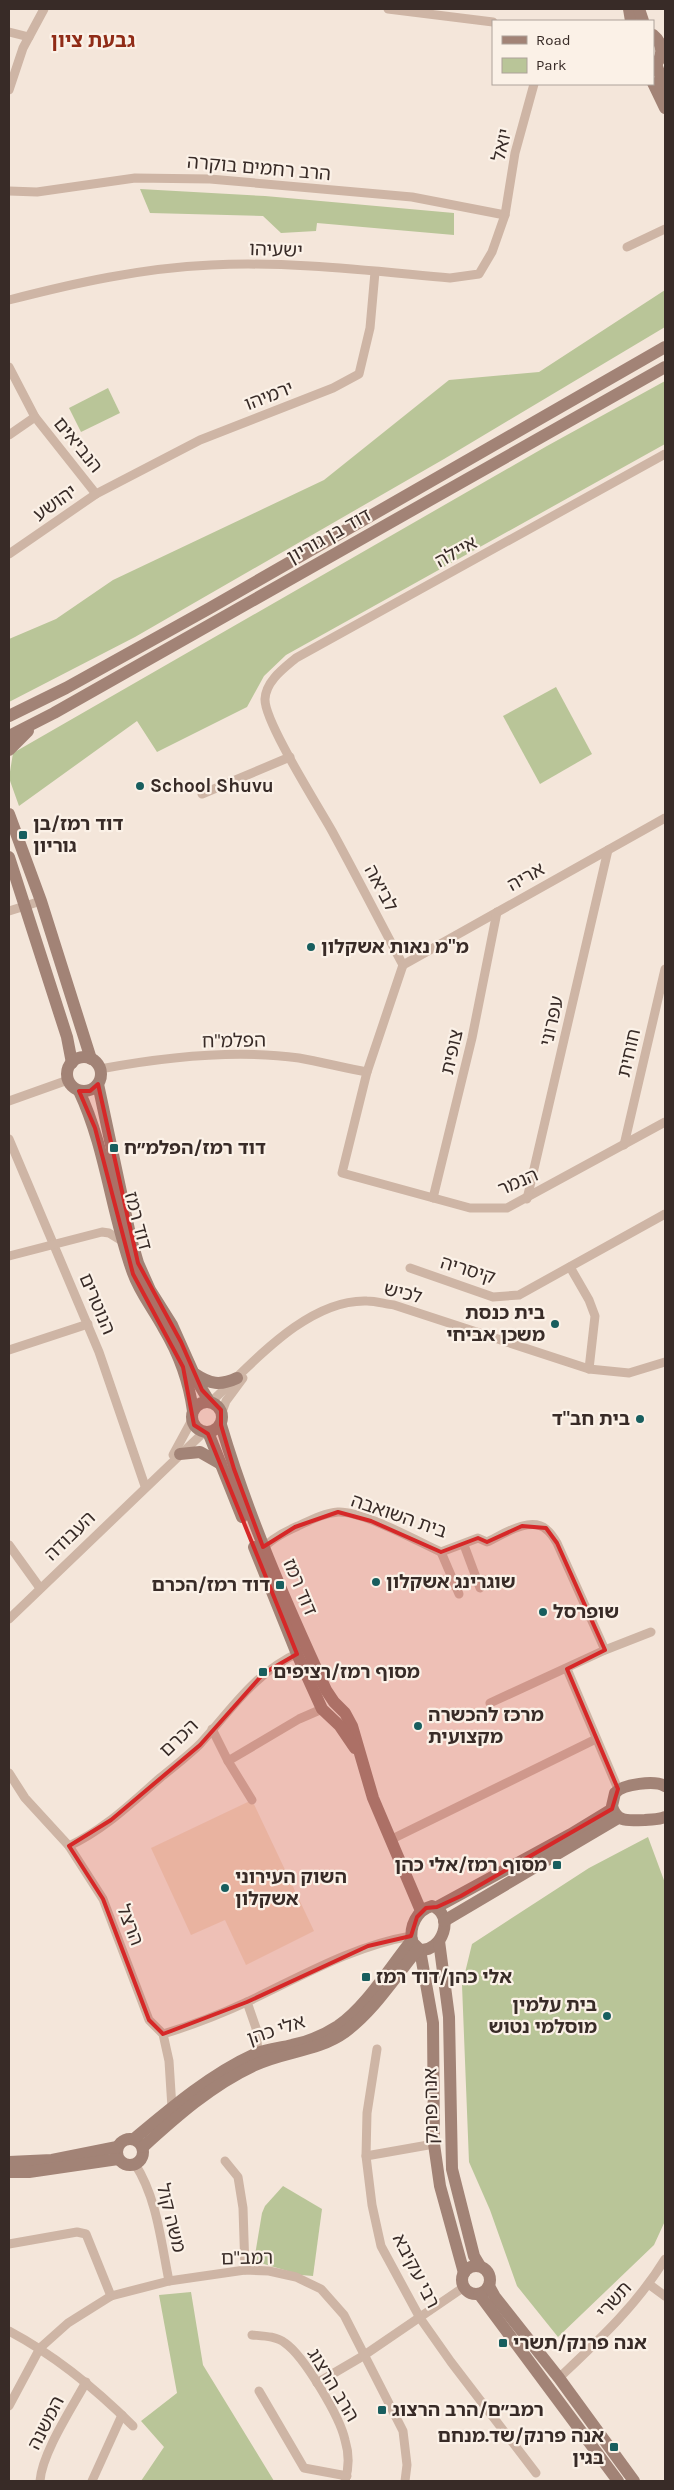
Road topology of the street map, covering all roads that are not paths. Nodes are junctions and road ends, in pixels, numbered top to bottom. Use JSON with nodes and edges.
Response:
{"nodes":[{"id":1,"x":44,"y":9,"type":"edge"},
{"id":2,"x":388,"y":9,"type":"edge"},
{"id":3,"x":492,"y":22,"type":"edge"},
{"id":4,"x":9,"y":32,"type":"edge"},
{"id":5,"x":654,"y":36,"type":"edge"},
{"id":6,"x":29,"y":37,"type":"junction"},
{"id":7,"x":663,"y":45,"type":"edge"},
{"id":8,"x":654,"y":66,"type":"edge"},
{"id":9,"x":534,"y":85,"type":"edge"},
{"id":10,"x":654,"y":85,"type":"edge"},
{"id":11,"x":665,"y":88,"type":"edge"},
{"id":12,"x":9,"y":90,"type":"edge"},
{"id":13,"x":665,"y":108,"type":"edge"},
{"id":14,"x":9,"y":191,"type":"edge"},
{"id":15,"x":505,"y":215,"type":"junction"},
{"id":16,"x":665,"y":229,"type":"edge"},
{"id":17,"x":627,"y":247,"type":"dead end"},
{"id":18,"x":376,"y":272,"type":"junction"},
{"id":19,"x":9,"y":300,"type":"edge"},
{"id":20,"x":665,"y":347,"type":"edge"},
{"id":21,"x":9,"y":367,"type":"edge"},
{"id":22,"x":665,"y":367,"type":"edge"},
{"id":23,"x":35,"y":417,"type":"junction"},
{"id":24,"x":9,"y":435,"type":"edge"},
{"id":25,"x":665,"y":454,"type":"edge"},
{"id":26,"x":96,"y":494,"type":"junction"},
{"id":27,"x":9,"y":554,"type":"edge"},
{"id":28,"x":268,"y":686,"type":"joint"},
{"id":29,"x":9,"y":716,"type":"edge"},
{"id":30,"x":43,"y":718,"type":"junction"},
{"id":31,"x":9,"y":736,"type":"edge"},
{"id":32,"x":9,"y":750,"type":"edge"},
{"id":33,"x":290,"y":757,"type":"junction"},
{"id":34,"x":202,"y":794,"type":"dead end"},
{"id":35,"x":9,"y":814,"type":"edge"},
{"id":36,"x":665,"y":818,"type":"edge"},
{"id":37,"x":608,"y":850,"type":"junction"},
{"id":38,"x":9,"y":857,"type":"edge"},
{"id":39,"x":41,"y":901,"type":"junction"},
{"id":40,"x":24,"y":906,"type":"junction"},
{"id":41,"x":9,"y":911,"type":"edge"},
{"id":42,"x":497,"y":912,"type":"junction"},
{"id":43,"x":403,"y":964,"type":"junction"},
{"id":44,"x":665,"y":969,"type":"edge"},
{"id":45,"x":90,"y":1059,"type":"junction"},
{"id":46,"x":72,"y":1063,"type":"junction"},
{"id":47,"x":100,"y":1069,"type":"junction"},
{"id":48,"x":367,"y":1072,"type":"junction"},
{"id":49,"x":68,"y":1080,"type":"junction"},
{"id":50,"x":98,"y":1084,"type":"junction"},
{"id":51,"x":79,"y":1091,"type":"junction"},
{"id":52,"x":9,"y":1101,"type":"edge"},
{"id":53,"x":665,"y":1122,"type":"edge"},
{"id":54,"x":9,"y":1139,"type":"edge"},
{"id":55,"x":624,"y":1145,"type":"junction"},
{"id":56,"x":434,"y":1198,"type":"junction"},
{"id":57,"x":527,"y":1199,"type":"junction"},
{"id":58,"x":665,"y":1214,"type":"edge"},
{"id":59,"x":122,"y":1241,"type":"junction"},
{"id":60,"x":53,"y":1246,"type":"junction"},
{"id":61,"x":9,"y":1256,"type":"edge"},
{"id":62,"x":570,"y":1267,"type":"junction"},
{"id":63,"x":410,"y":1268,"type":"dead end"},
{"id":64,"x":88,"y":1324,"type":"junction"},
{"id":65,"x":9,"y":1350,"type":"edge"},
{"id":66,"x":259,"y":1358,"type":"junction"},
{"id":67,"x":665,"y":1362,"type":"edge"},
{"id":68,"x":589,"y":1369,"type":"junction"},
{"id":69,"x":194,"y":1374,"type":"junction"},
{"id":70,"x":237,"y":1378,"type":"junction"},
{"id":71,"x":210,"y":1402,"type":"junction"},
{"id":72,"x":193,"y":1415,"type":"junction"},
{"id":73,"x":222,"y":1419,"type":"junction"},
{"id":74,"x":206,"y":1432,"type":"junction"},
{"id":75,"x":180,"y":1454,"type":"junction"},
{"id":76,"x":223,"y":1466,"type":"junction"},
{"id":77,"x":155,"y":1476,"type":"junction"},
{"id":78,"x":145,"y":1486,"type":"junction"},
{"id":79,"x":9,"y":1545,"type":"edge"},
{"id":80,"x":464,"y":1545,"type":"junction"},
{"id":81,"x":260,"y":1552,"type":"junction"},
{"id":82,"x":442,"y":1552,"type":"junction"},
{"id":83,"x":40,"y":1588,"type":"junction"},
{"id":84,"x":480,"y":1588,"type":"dead end"},
{"id":85,"x":460,"y":1594,"type":"dead end"},
{"id":86,"x":9,"y":1619,"type":"edge"},
{"id":87,"x":651,"y":1632,"type":"dead end"},
{"id":88,"x":604,"y":1650,"type":"junction"},
{"id":89,"x":302,"y":1651,"type":"junction"},
{"id":90,"x":566,"y":1669,"type":"junction"},
{"id":91,"x":490,"y":1703,"type":"dead end"},
{"id":92,"x":322,"y":1709,"type":"junction"},
{"id":93,"x":212,"y":1729,"type":"junction"},
{"id":94,"x":596,"y":1739,"type":"junction"},
{"id":95,"x":360,"y":1757,"type":"junction"},
{"id":96,"x":228,"y":1761,"type":"junction"},
{"id":97,"x":9,"y":1774,"type":"edge"},
{"id":98,"x":663,"y":1783,"type":"edge"},
{"id":99,"x":618,"y":1789,"type":"junction"},
{"id":100,"x":252,"y":1800,"type":"dead end"},
{"id":101,"x":616,"y":1813,"type":"junction"},
{"id":102,"x":665,"y":1817,"type":"edge"},
{"id":103,"x":390,"y":1840,"type":"junction"},
{"id":104,"x":69,"y":1846,"type":"junction"},
{"id":105,"x":437,"y":1908,"type":"junction"},
{"id":106,"x":421,"y":1911,"type":"junction"},
{"id":107,"x":444,"y":1921,"type":"junction"},
{"id":108,"x":439,"y":1941,"type":"junction"},
{"id":109,"x":415,"y":1944,"type":"junction"},
{"id":110,"x":247,"y":2002,"type":"junction"},
{"id":111,"x":163,"y":2034,"type":"junction"},
{"id":112,"x":377,"y":2050,"type":"dead end"},
{"id":113,"x":258,"y":2053,"type":"junction"},
{"id":114,"x":172,"y":2108,"type":"junction"},
{"id":115,"x":138,"y":2143,"type":"junction"},
{"id":116,"x":434,"y":2144,"type":"junction"},
{"id":117,"x":118,"y":2153,"type":"junction"},
{"id":118,"x":366,"y":2156,"type":"junction"},
{"id":119,"x":225,"y":2161,"type":"dead end"},
{"id":120,"x":9,"y":2162,"type":"edge"},
{"id":121,"x":135,"y":2164,"type":"junction"},
{"id":122,"x":9,"y":2172,"type":"edge"},
{"id":123,"x":9,"y":2244,"type":"edge"},
{"id":124,"x":665,"y":2259,"type":"edge"},
{"id":125,"x":480,"y":2266,"type":"junction"},
{"id":126,"x":245,"y":2270,"type":"junction"},
{"id":127,"x":464,"y":2273,"type":"junction"},
{"id":128,"x":169,"y":2281,"type":"junction"},
{"id":129,"x":650,"y":2284,"type":"junction"},
{"id":130,"x":489,"y":2286,"type":"junction"},
{"id":131,"x":464,"y":2287,"type":"junction"},
{"id":132,"x":479,"y":2294,"type":"junction"},
{"id":133,"x":112,"y":2296,"type":"junction"},
{"id":134,"x":665,"y":2296,"type":"edge"},
{"id":135,"x":420,"y":2318,"type":"junction"},
{"id":136,"x":9,"y":2331,"type":"edge"},
{"id":137,"x":252,"y":2335,"type":"dead end"},
{"id":138,"x":40,"y":2348,"type":"junction"},
{"id":139,"x":363,"y":2356,"type":"junction"},
{"id":140,"x":560,"y":2378,"type":"junction"},
{"id":141,"x":86,"y":2382,"type":"junction"},
{"id":142,"x":317,"y":2383,"type":"junction"},
{"id":143,"x":260,"y":2392,"type":"dead end"},
{"id":144,"x":9,"y":2406,"type":"edge"},
{"id":145,"x":122,"y":2415,"type":"junction"},
{"id":146,"x":133,"y":2426,"type":"dead end"},
{"id":147,"x":536,"y":2473,"type":"dead end"},
{"id":148,"x":346,"y":2479,"type":"edge"},
{"id":149,"x":40,"y":2481,"type":"edge"},
{"id":150,"x":92,"y":2481,"type":"edge"},
{"id":151,"x":405,"y":2481,"type":"edge"},
{"id":152,"x":618,"y":2481,"type":"edge"},
{"id":153,"x":634,"y":2481,"type":"edge"}],
"edges":[{"from":1,"to":6,"type":"street"},
{"from":2,"to":3,"type":"street"},
{"from":4,"to":6,"type":"street"},
{"from":5,"to":7,"type":"street"},
{"from":6,"to":12,"type":"street"},
{"from":7,"to":8,"type":"street"},
{"from":8,"to":11,"type":"street"},
{"from":9,"to":15,"type":"street","name":"יואל"},
{"from":10,"to":13,"type":"street"},
{"from":14,"to":15,"type":"street","name":"הרב רחמים בוקרה"},
{"from":15,"to":18,"type":"street","name":"ישעיהו"},
{"from":16,"to":17,"type":"street"},
{"from":18,"to":19,"type":"street","name":"ישעיהו"},
{"from":18,"to":26,"type":"street","name":"ירמיהו"},
{"from":20,"to":29,"type":"street","name":"דוד בן גוריון"},
{"from":21,"to":23,"type":"street","name":"הנביאים"},
{"from":22,"to":30,"type":"street","name":"דוד בן גוריון"},
{"from":23,"to":24,"type":"street","name":"הנביאים"},
{"from":23,"to":26,"type":"street","name":"הנביאים"},
{"from":25,"to":28,"type":"street","name":"איילה"},
{"from":26,"to":27,"type":"street","name":"יהושע"},
{"from":28,"to":33,"type":"street","name":"לביאה"},
{"from":30,"to":31,"type":"street","name":"דוד בן גוריון"},
{"from":30,"to":32,"type":"street"},
{"from":33,"to":34,"type":"street"},
{"from":33,"to":43,"type":"street","name":"לביאה"},
{"from":35,"to":39,"type":"street"},
{"from":36,"to":37,"type":"street","name":"אריה"},
{"from":37,"to":42,"type":"street","name":"אריה"},
{"from":37,"to":57,"type":"street","name":"עפרוני"},
{"from":38,"to":40,"type":"street"},
{"from":39,"to":40,"type":"street"},
{"from":39,"to":45,"type":"street"},
{"from":40,"to":41,"type":"street"},
{"from":40,"to":46,"type":"street"},
{"from":42,"to":43,"type":"street","name":"אריה"},
{"from":42,"to":56,"type":"street","name":"צופית"},
{"from":43,"to":48,"type":"street"},
{"from":44,"to":55,"type":"street","name":"חוחית"},
{"from":45,"to":46,"type":"street"},
{"from":45,"to":47,"type":"street"},
{"from":46,"to":49,"type":"street"},
{"from":47,"to":48,"type":"street","name":"הפלמ\"ח"},
{"from":47,"to":50,"type":"street"},
{"from":48,"to":56,"type":"street","name":"הנמר"},
{"from":49,"to":51,"type":"street"},
{"from":49,"to":52,"type":"street"},
{"from":50,"to":51,"type":"street"},
{"from":50,"to":69,"type":"street","name":"דוד רמז"},
{"from":51,"to":59,"type":"street","name":"דוד רמז"},
{"from":53,"to":55,"type":"street","name":"הנמר"},
{"from":54,"to":60,"type":"street","name":"הנוטרים"},
{"from":55,"to":57,"type":"street","name":"הנמר"},
{"from":56,"to":57,"type":"street","name":"הנמר"},
{"from":58,"to":62,"type":"street","name":"קיסריה"},
{"from":59,"to":60,"type":"street"},
{"from":59,"to":72,"type":"street","name":"דוד רמז"},
{"from":60,"to":61,"type":"street"},
{"from":60,"to":64,"type":"street","name":"הנוטרים"},
{"from":62,"to":63,"type":"street","name":"קיסריה"},
{"from":62,"to":68,"type":"street"},
{"from":64,"to":65,"type":"street"},
{"from":64,"to":78,"type":"street","name":"הנוטרים"},
{"from":66,"to":68,"type":"street","name":"לכיש"},
{"from":66,"to":70,"type":"street","name":"לכיש"},
{"from":66,"to":73,"type":"street","name":"לכיש"},
{"from":67,"to":68,"type":"street","name":"לכיש"},
{"from":69,"to":70,"type":"street"},
{"from":69,"to":71,"type":"street","name":"דוד רמז"},
{"from":70,"to":71,"type":"street","name":"לכיש"},
{"from":71,"to":72,"type":"street"},
{"from":71,"to":73,"type":"street"},
{"from":72,"to":74,"type":"street"},
{"from":72,"to":77,"type":"street","name":"העבודה"},
{"from":73,"to":74,"type":"street"},
{"from":73,"to":81,"type":"street","name":"דוד רמז"},
{"from":74,"to":75,"type":"street","name":"העבודה"},
{"from":74,"to":76,"type":"street","name":"דוד רמז"},
{"from":75,"to":76,"type":"street"},
{"from":75,"to":77,"type":"street","name":"העבודה"},
{"from":76,"to":81,"type":"street","name":"דוד רמז"},
{"from":77,"to":78,"type":"street","name":"העבודה"},
{"from":78,"to":83,"type":"street","name":"העבודה"},
{"from":79,"to":83,"type":"street"},
{"from":80,"to":82,"type":"street","name":"בית השואבה"},
{"from":80,"to":84,"type":"street"},
{"from":80,"to":88,"type":"street","name":"בית השואבה"},
{"from":81,"to":82,"type":"street","name":"בית השואבה"},
{"from":81,"to":89,"type":"street","name":"דוד רמז"},
{"from":82,"to":85,"type":"street"},
{"from":83,"to":86,"type":"street","name":"העבודה"},
{"from":87,"to":88,"type":"street"},
{"from":88,"to":90,"type":"street"},
{"from":89,"to":92,"type":"street","name":"דוד רמז"},
{"from":89,"to":93,"type":"street","name":"הכרם"},
{"from":89,"to":95,"type":"street","name":"דוד רמז"},
{"from":90,"to":91,"type":"street"},
{"from":90,"to":94,"type":"street"},
{"from":92,"to":95,"type":"street","name":"דוד רמז"},
{"from":92,"to":96,"type":"street"},
{"from":93,"to":96,"type":"street"},
{"from":93,"to":104,"type":"street","name":"הכרם"},
{"from":94,"to":99,"type":"street"},
{"from":94,"to":103,"type":"street"},
{"from":95,"to":103,"type":"street","name":"דוד רמז"},
{"from":96,"to":100,"type":"street"},
{"from":97,"to":104,"type":"street","name":"הרצל"},
{"from":98,"to":99,"type":"street"},
{"from":99,"to":101,"type":"street"},
{"from":101,"to":102,"type":"street"},
{"from":101,"to":105,"type":"street"},
{"from":101,"to":107,"type":"street"},
{"from":103,"to":106,"type":"street","name":"דוד רמז"},
{"from":104,"to":111,"type":"street","name":"הרצל"},
{"from":105,"to":106,"type":"street"},
{"from":105,"to":107,"type":"street"},
{"from":106,"to":109,"type":"street"},
{"from":107,"to":108,"type":"street"},
{"from":108,"to":109,"type":"street"},
{"from":108,"to":125,"type":"street","name":"אנה פרנק"},
{"from":109,"to":110,"type":"street","name":"אלי כהן"},
{"from":109,"to":113,"type":"street","name":"אלי כהן"},
{"from":109,"to":115,"type":"street","name":"אלי כהן"},
{"from":109,"to":116,"type":"street","name":"אנה פרנק"},
{"from":110,"to":111,"type":"street","name":"אלי כהן"},
{"from":110,"to":113,"type":"street"},
{"from":111,"to":114,"type":"street","name":"הרצל"},
{"from":112,"to":118,"type":"street","name":"רבי עקיבא"},
{"from":113,"to":114,"type":"street","name":"אלי כהן"},
{"from":114,"to":115,"type":"street","name":"אלי כהן"},
{"from":115,"to":117,"type":"street"},
{"from":115,"to":121,"type":"street"},
{"from":116,"to":118,"type":"street"},
{"from":116,"to":127,"type":"street","name":"אנה פרנק"},
{"from":117,"to":120,"type":"street"},
{"from":117,"to":121,"type":"street"},
{"from":117,"to":122,"type":"street"},
{"from":118,"to":135,"type":"street","name":"רבי עקיבא"},
{"from":119,"to":126,"type":"street"},
{"from":121,"to":128,"type":"street","name":"משה קול"},
{"from":123,"to":133,"type":"street"},
{"from":124,"to":129,"type":"street","name":"תשרי"},
{"from":125,"to":127,"type":"street"},
{"from":125,"to":130,"type":"street"},
{"from":126,"to":128,"type":"street","name":"רמב\"ם"},
{"from":126,"to":139,"type":"street","name":"רמב\"ם"},
{"from":127,"to":131,"type":"street"},
{"from":128,"to":133,"type":"street","name":"רמב\"ם"},
{"from":129,"to":134,"type":"street"},
{"from":129,"to":140,"type":"street","name":"תשרי"},
{"from":130,"to":132,"type":"street"},
{"from":130,"to":140,"type":"street"},
{"from":131,"to":132,"type":"street"},
{"from":131,"to":135,"type":"street"},
{"from":132,"to":152,"type":"street"},
{"from":133,"to":138,"type":"street","name":"רמב\"ם"},
{"from":135,"to":139,"type":"street"},
{"from":135,"to":147,"type":"street","name":"רבי עקיבא"},
{"from":136,"to":138,"type":"street"},
{"from":137,"to":142,"type":"street","name":"הרב הרצוג"},
{"from":138,"to":141,"type":"street"},
{"from":138,"to":144,"type":"street","name":"רמב\"ם"},
{"from":139,"to":142,"type":"street"},
{"from":139,"to":151,"type":"street","name":"רמב\"ם"},
{"from":140,"to":153,"type":"street"},
{"from":141,"to":145,"type":"street"},
{"from":141,"to":149,"type":"street","name":"המשנה"},
{"from":142,"to":148,"type":"street","name":"הרב הרצוג"},
{"from":143,"to":148,"type":"street"},
{"from":145,"to":146,"type":"street"},
{"from":145,"to":150,"type":"street"}]}
